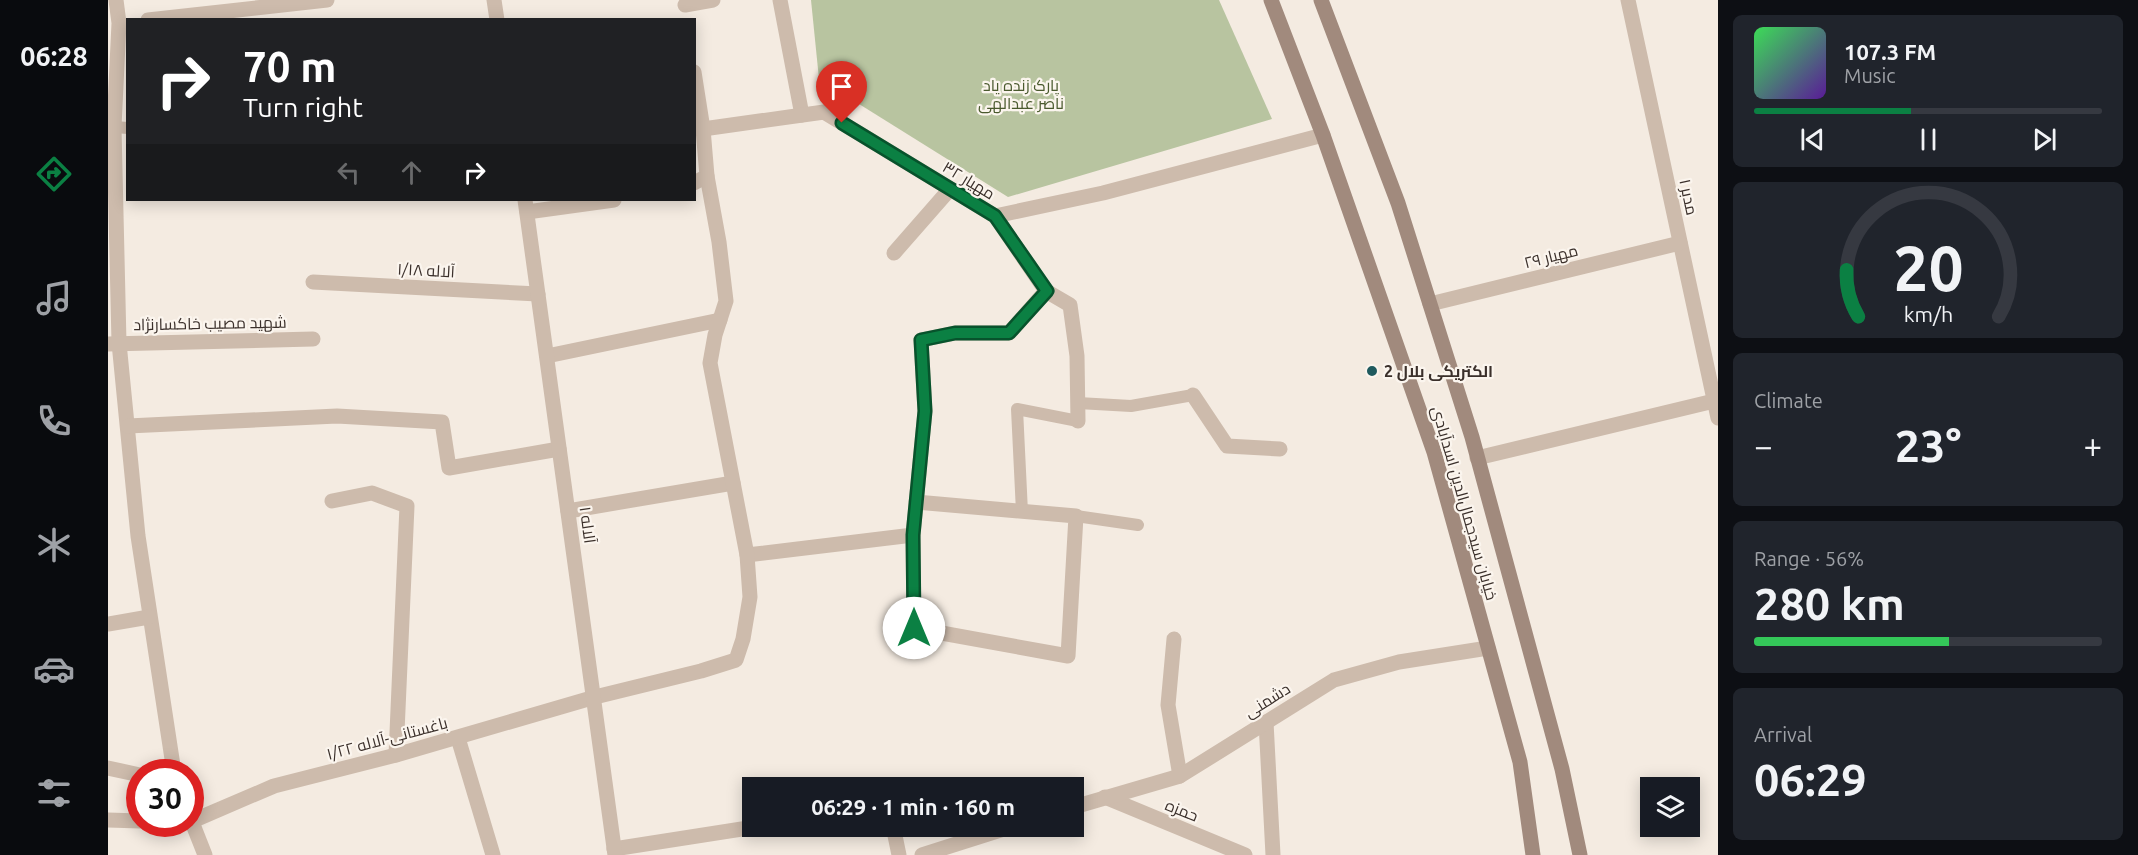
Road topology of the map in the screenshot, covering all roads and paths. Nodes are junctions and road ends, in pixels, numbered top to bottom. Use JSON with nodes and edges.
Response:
{"nodes":[{"id":1,"x":116,"y":0,"type":"edge"},
{"id":2,"x":327,"y":0,"type":"edge"},
{"id":3,"x":494,"y":0,"type":"edge"},
{"id":4,"x":713,"y":0,"type":"edge"},
{"id":5,"x":780,"y":0,"type":"edge"},
{"id":6,"x":1271,"y":0,"type":"edge"},
{"id":7,"x":1321,"y":0,"type":"edge"},
{"id":8,"x":1628,"y":0,"type":"edge"},
{"id":9,"x":686,"y":8,"type":"edge"},
{"id":10,"x":166,"y":18,"type":"edge"},
{"id":11,"x":497,"y":18,"type":"edge"},
{"id":12,"x":118,"y":23,"type":"edge"},
{"id":13,"x":696,"y":85,"type":"edge"},
{"id":14,"x":802,"y":115,"type":"junction"},
{"id":15,"x":117,"y":127,"type":"edge"},
{"id":16,"x":703,"y":129,"type":"junction"},
{"id":17,"x":1323,"y":135,"type":"junction"},
{"id":18,"x":701,"y":179,"type":"edge"},
{"id":19,"x":950,"y":189,"type":"junction"},
{"id":20,"x":599,"y":201,"type":"edge"},
{"id":21,"x":526,"y":206,"type":"edge"},
{"id":22,"x":995,"y":216,"type":"junction"},
{"id":23,"x":1680,"y":243,"type":"junction"},
{"id":24,"x":894,"y":253,"type":"dead end"},
{"id":25,"x":313,"y":282,"type":"dead end"},
{"id":26,"x":1047,"y":291,"type":"junction"},
{"id":27,"x":538,"y":294,"type":"junction"},
{"id":28,"x":1430,"y":304,"type":"junction"},
{"id":29,"x":720,"y":320,"type":"junction"},
{"id":30,"x":313,"y":339,"type":"dead end"},
{"id":31,"x":114,"y":344,"type":"edge"},
{"id":32,"x":547,"y":356,"type":"junction"},
{"id":33,"x":1192,"y":395,"type":"joint"},
{"id":34,"x":1716,"y":401,"type":"edge"},
{"id":35,"x":1078,"y":403,"type":"junction"},
{"id":36,"x":1718,"y":418,"type":"edge"},
{"id":37,"x":1078,"y":421,"type":"joint"},
{"id":38,"x":128,"y":426,"type":"junction"},
{"id":39,"x":559,"y":449,"type":"junction"},
{"id":40,"x":1280,"y":449,"type":"dead end"},
{"id":41,"x":1477,"y":458,"type":"junction"},
{"id":42,"x":733,"y":483,"type":"junction"},
{"id":43,"x":332,"y":501,"type":"dead end"},
{"id":44,"x":916,"y":502,"type":"junction"},
{"id":45,"x":568,"y":511,"type":"junction"},
{"id":46,"x":1022,"y":512,"type":"junction"},
{"id":47,"x":1076,"y":516,"type":"junction"},
{"id":48,"x":1138,"y":525,"type":"dead end"},
{"id":49,"x":913,"y":535,"type":"junction"},
{"id":50,"x":747,"y":555,"type":"junction"},
{"id":51,"x":149,"y":617,"type":"junction"},
{"id":52,"x":108,"y":624,"type":"edge"},
{"id":53,"x":1173,"y":639,"type":"dead end"},
{"id":54,"x":1488,"y":648,"type":"junction"},
{"id":55,"x":595,"y":697,"type":"junction"},
{"id":56,"x":1266,"y":722,"type":"junction"},
{"id":57,"x":458,"y":738,"type":"junction"},
{"id":58,"x":396,"y":755,"type":"junction"},
{"id":59,"x":172,"y":759,"type":"edge"},
{"id":60,"x":108,"y":768,"type":"edge"},
{"id":61,"x":126,"y":772,"type":"edge"},
{"id":62,"x":1180,"y":776,"type":"junction"},
{"id":63,"x":1105,"y":798,"type":"junction"},
{"id":64,"x":1084,"y":804,"type":"edge"},
{"id":65,"x":204,"y":815,"type":"edge"},
{"id":66,"x":108,"y":820,"type":"edge"},
{"id":67,"x":126,"y":821,"type":"edge"},
{"id":68,"x":742,"y":829,"type":"edge"},
{"id":69,"x":198,"y":837,"type":"edge"},
{"id":70,"x":895,"y":837,"type":"edge"},
{"id":71,"x":978,"y":837,"type":"edge"},
{"id":72,"x":615,"y":852,"type":"edge"},
{"id":73,"x":205,"y":855,"type":"edge"},
{"id":74,"x":493,"y":855,"type":"edge"},
{"id":75,"x":899,"y":855,"type":"edge"},
{"id":76,"x":922,"y":855,"type":"edge"},
{"id":77,"x":1245,"y":855,"type":"edge"},
{"id":78,"x":1273,"y":855,"type":"edge"},
{"id":79,"x":1533,"y":855,"type":"edge"},
{"id":80,"x":1580,"y":855,"type":"edge"}],
"edges":[{"from":1,"to":12,"type":"street"},
{"from":2,"to":10,"type":"street"},
{"from":3,"to":11,"type":"street"},
{"from":4,"to":9,"type":"street"},
{"from":5,"to":14,"type":"street"},
{"from":6,"to":17,"type":"main road","name":"خیابان سیدجمال‌الدین اسدآبادی"},
{"from":7,"to":28,"type":"main road","name":"خیابان سیدجمال‌الدین اسدآبادی"},
{"from":8,"to":23,"type":"street","name":"مدبر ۱"},
{"from":12,"to":15,"type":"street"},
{"from":13,"to":16,"type":"street"},
{"from":14,"to":16,"type":"street","name":"مهیار ۳۲"},
{"from":14,"to":19,"type":"street","name":"مهیار ۳۲"},
{"from":15,"to":31,"type":"street"},
{"from":16,"to":18,"type":"street"},
{"from":17,"to":22,"type":"street","name":"مهیار ۳۲"},
{"from":17,"to":54,"type":"main road","name":"خیابان سیدجمال‌الدین اسدآبادی"},
{"from":18,"to":29,"type":"street"},
{"from":19,"to":22,"type":"street","name":"مهیار ۳۲"},
{"from":19,"to":24,"type":"street"},
{"from":20,"to":21,"type":"street"},
{"from":21,"to":27,"type":"street","name":"آلاله ۱"},
{"from":22,"to":26,"type":"street"},
{"from":23,"to":28,"type":"street","name":"مهیار ۲۹"},
{"from":23,"to":34,"type":"street","name":"مدبر ۱"},
{"from":25,"to":27,"type":"street","name":"آلاله ۱/۱۸"},
{"from":26,"to":35,"type":"street"},
{"from":26,"to":44,"type":"street"},
{"from":27,"to":32,"type":"street","name":"آلاله ۱"},
{"from":28,"to":41,"type":"main road","name":"خیابان سیدجمال‌الدین اسدآبادی"},
{"from":29,"to":32,"type":"street"},
{"from":29,"to":42,"type":"street"},
{"from":30,"to":31,"type":"street","name":"شهید مصیب خاکسارنژاد"},
{"from":31,"to":38,"type":"street"},
{"from":32,"to":39,"type":"street","name":"آلاله ۱"},
{"from":33,"to":35,"type":"lane"},
{"from":33,"to":40,"type":"street"},
{"from":34,"to":36,"type":"street","name":"مدبر ۱"},
{"from":34,"to":41,"type":"street"},
{"from":35,"to":37,"type":"street"},
{"from":37,"to":46,"type":"lane"},
{"from":38,"to":39,"type":"street"},
{"from":38,"to":51,"type":"street"},
{"from":39,"to":45,"type":"street","name":"آلاله ۱"},
{"from":41,"to":80,"type":"main road","name":"خیابان سیدجمال‌الدین اسدآبادی"},
{"from":42,"to":45,"type":"street"},
{"from":42,"to":50,"type":"street"},
{"from":43,"to":58,"type":"street"},
{"from":44,"to":46,"type":"street"},
{"from":44,"to":49,"type":"street"},
{"from":45,"to":55,"type":"street","name":"آلاله ۱"},
{"from":46,"to":47,"type":"street"},
{"from":47,"to":48,"type":"lane"},
{"from":47,"to":49,"type":"street"},
{"from":49,"to":50,"type":"street"},
{"from":50,"to":55,"type":"street","name":"باغستانی-آلاله ۱/۲۲"},
{"from":51,"to":52,"type":"street"},
{"from":51,"to":59,"type":"street"},
{"from":53,"to":62,"type":"street"},
{"from":54,"to":56,"type":"street","name":"دشمنی"},
{"from":54,"to":79,"type":"main road","name":"خیابان سیدجمال‌الدین اسدآبادی"},
{"from":55,"to":57,"type":"street","name":"باغستانی-آلاله ۱/۲۲"},
{"from":55,"to":72,"type":"street","name":"آلاله ۱"},
{"from":56,"to":62,"type":"street","name":"دشمنی"},
{"from":56,"to":78,"type":"street"},
{"from":57,"to":58,"type":"street","name":"باغستانی-آلاله ۱/۲۲"},
{"from":57,"to":74,"type":"street"},
{"from":58,"to":65,"type":"street","name":"باغستانی-آلاله ۱/۲۲"},
{"from":60,"to":61,"type":"street"},
{"from":62,"to":63,"type":"street","name":"دشمنی"},
{"from":63,"to":64,"type":"street","name":"دشمنی"},
{"from":63,"to":77,"type":"street","name":"حمزه"},
{"from":66,"to":67,"type":"street"},
{"from":68,"to":72,"type":"street"},
{"from":69,"to":73,"type":"street"},
{"from":70,"to":75,"type":"street"},
{"from":71,"to":76,"type":"street"}]}
